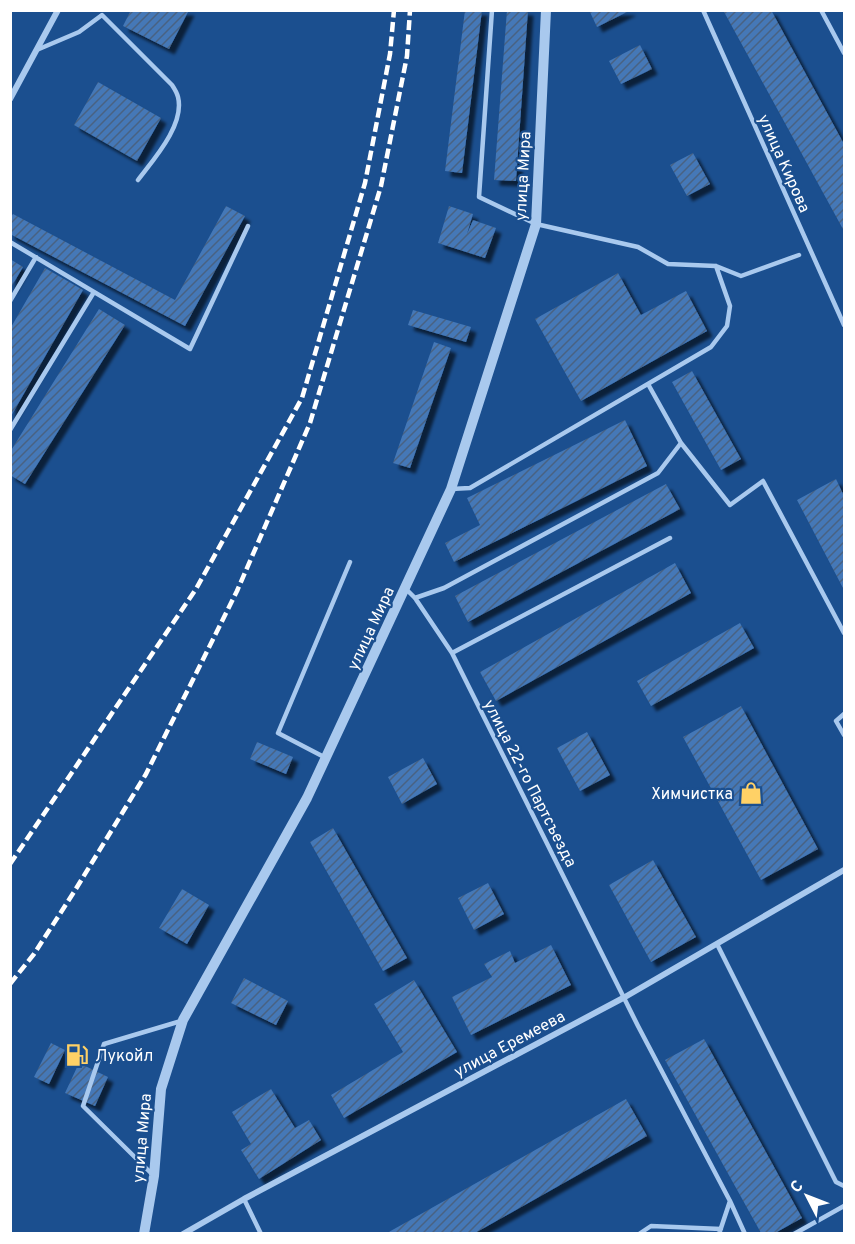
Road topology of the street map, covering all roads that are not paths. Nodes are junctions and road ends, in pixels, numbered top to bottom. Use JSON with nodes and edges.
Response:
{"nodes":[{"id":1,"x":58,"y":10,"type":"edge"},
{"id":2,"x":492,"y":10,"type":"edge"},
{"id":3,"x":546,"y":10,"type":"edge"},
{"id":4,"x":704,"y":10,"type":"edge"},
{"id":5,"x":821,"y":10,"type":"edge"},
{"id":6,"x":102,"y":13,"type":"edge"},
{"id":7,"x":39,"y":49,"type":"junction"},
{"id":8,"x":844,"y":53,"type":"edge"},
{"id":9,"x":10,"y":99,"type":"edge"},
{"id":10,"x":138,"y":180,"type":"dead end"},
{"id":11,"x":536,"y":225,"type":"junction"},
{"id":12,"x":248,"y":226,"type":"dead end"},
{"id":13,"x":10,"y":242,"type":"edge"},
{"id":14,"x":799,"y":255,"type":"dead end"},
{"id":15,"x":36,"y":257,"type":"junction"},
{"id":16,"x":716,"y":266,"type":"junction"},
{"id":17,"x":93,"y":292,"type":"junction"},
{"id":18,"x":10,"y":301,"type":"edge"},
{"id":19,"x":844,"y":325,"type":"edge"},
{"id":20,"x":648,"y":384,"type":"junction"},
{"id":21,"x":10,"y":430,"type":"edge"},
{"id":22,"x":681,"y":443,"type":"junction"},
{"id":23,"x":451,"y":489,"type":"junction"},
{"id":24,"x":670,"y":538,"type":"dead end"},
{"id":25,"x":350,"y":562,"type":"dead end"},
{"id":26,"x":405,"y":588,"type":"junction"},
{"id":27,"x":415,"y":598,"type":"junction"},
{"id":28,"x":844,"y":633,"type":"edge"},
{"id":29,"x":452,"y":653,"type":"junction"},
{"id":30,"x":844,"y":714,"type":"edge"},
{"id":31,"x":844,"y":735,"type":"edge"},
{"id":32,"x":326,"y":758,"type":"junction"},
{"id":33,"x":844,"y":870,"type":"edge"},
{"id":34,"x":717,"y":944,"type":"junction"},
{"id":35,"x":625,"y":997,"type":"junction"},
{"id":36,"x":183,"y":1020,"type":"junction"},
{"id":37,"x":154,"y":1176,"type":"junction"},
{"id":38,"x":844,"y":1186,"type":"edge"},
{"id":39,"x":243,"y":1199,"type":"junction"},
{"id":40,"x":730,"y":1201,"type":"junction"},
{"id":41,"x":844,"y":1206,"type":"edge"},
{"id":42,"x":720,"y":1231,"type":"edge"},
{"id":43,"x":144,"y":1233,"type":"edge"},
{"id":44,"x":183,"y":1233,"type":"edge"},
{"id":45,"x":261,"y":1233,"type":"edge"},
{"id":46,"x":639,"y":1233,"type":"edge"},
{"id":47,"x":745,"y":1233,"type":"edge"},
{"id":48,"x":794,"y":1233,"type":"edge"}],
"edges":[{"from":1,"to":7,"type":"street"},
{"from":2,"to":11,"type":"lane"},
{"from":3,"to":11,"type":"street","name":"улица Мира"},
{"from":4,"to":19,"type":"lane","name":"улица Кирова"},
{"from":5,"to":8,"type":"lane"},
{"from":6,"to":7,"type":"lane"},
{"from":6,"to":10,"type":"lane"},
{"from":7,"to":9,"type":"street"},
{"from":11,"to":16,"type":"lane"},
{"from":11,"to":23,"type":"street","name":"улица Мира"},
{"from":12,"to":17,"type":"lane"},
{"from":13,"to":15,"type":"lane"},
{"from":14,"to":16,"type":"lane"},
{"from":15,"to":17,"type":"lane"},
{"from":15,"to":18,"type":"lane"},
{"from":16,"to":20,"type":"lane"},
{"from":17,"to":21,"type":"lane"},
{"from":20,"to":22,"type":"lane"},
{"from":20,"to":23,"type":"lane"},
{"from":22,"to":27,"type":"lane"},
{"from":22,"to":28,"type":"lane"},
{"from":23,"to":26,"type":"street","name":"улица Мира"},
{"from":24,"to":29,"type":"lane"},
{"from":25,"to":32,"type":"lane"},
{"from":26,"to":27,"type":"lane","name":"улица 22-го Партсъезда"},
{"from":26,"to":32,"type":"street","name":"улица Мира"},
{"from":27,"to":29,"type":"lane","name":"улица 22-го Партсъезда"},
{"from":29,"to":35,"type":"lane","name":"улица 22-го Партсъезда"},
{"from":30,"to":31,"type":"lane"},
{"from":32,"to":36,"type":"street","name":"улица Мира"},
{"from":33,"to":34,"type":"street","name":"улица Еремеева"},
{"from":34,"to":35,"type":"street","name":"улица Еремеева"},
{"from":34,"to":38,"type":"lane"},
{"from":35,"to":39,"type":"street","name":"улица Еремеева"},
{"from":35,"to":40,"type":"lane","name":"улица 22-го Партсъезда"},
{"from":36,"to":37,"type":"street","name":"улица Мира"},
{"from":36,"to":37,"type":"lane"},
{"from":37,"to":43,"type":"street","name":"улица Мира"},
{"from":39,"to":44,"type":"street","name":"улица Еремеева"},
{"from":39,"to":45,"type":"lane"},
{"from":40,"to":42,"type":"lane"},
{"from":40,"to":47,"type":"lane","name":"улица 22-го Партсъезда"},
{"from":41,"to":48,"type":"lane"},
{"from":42,"to":46,"type":"lane"}]}
